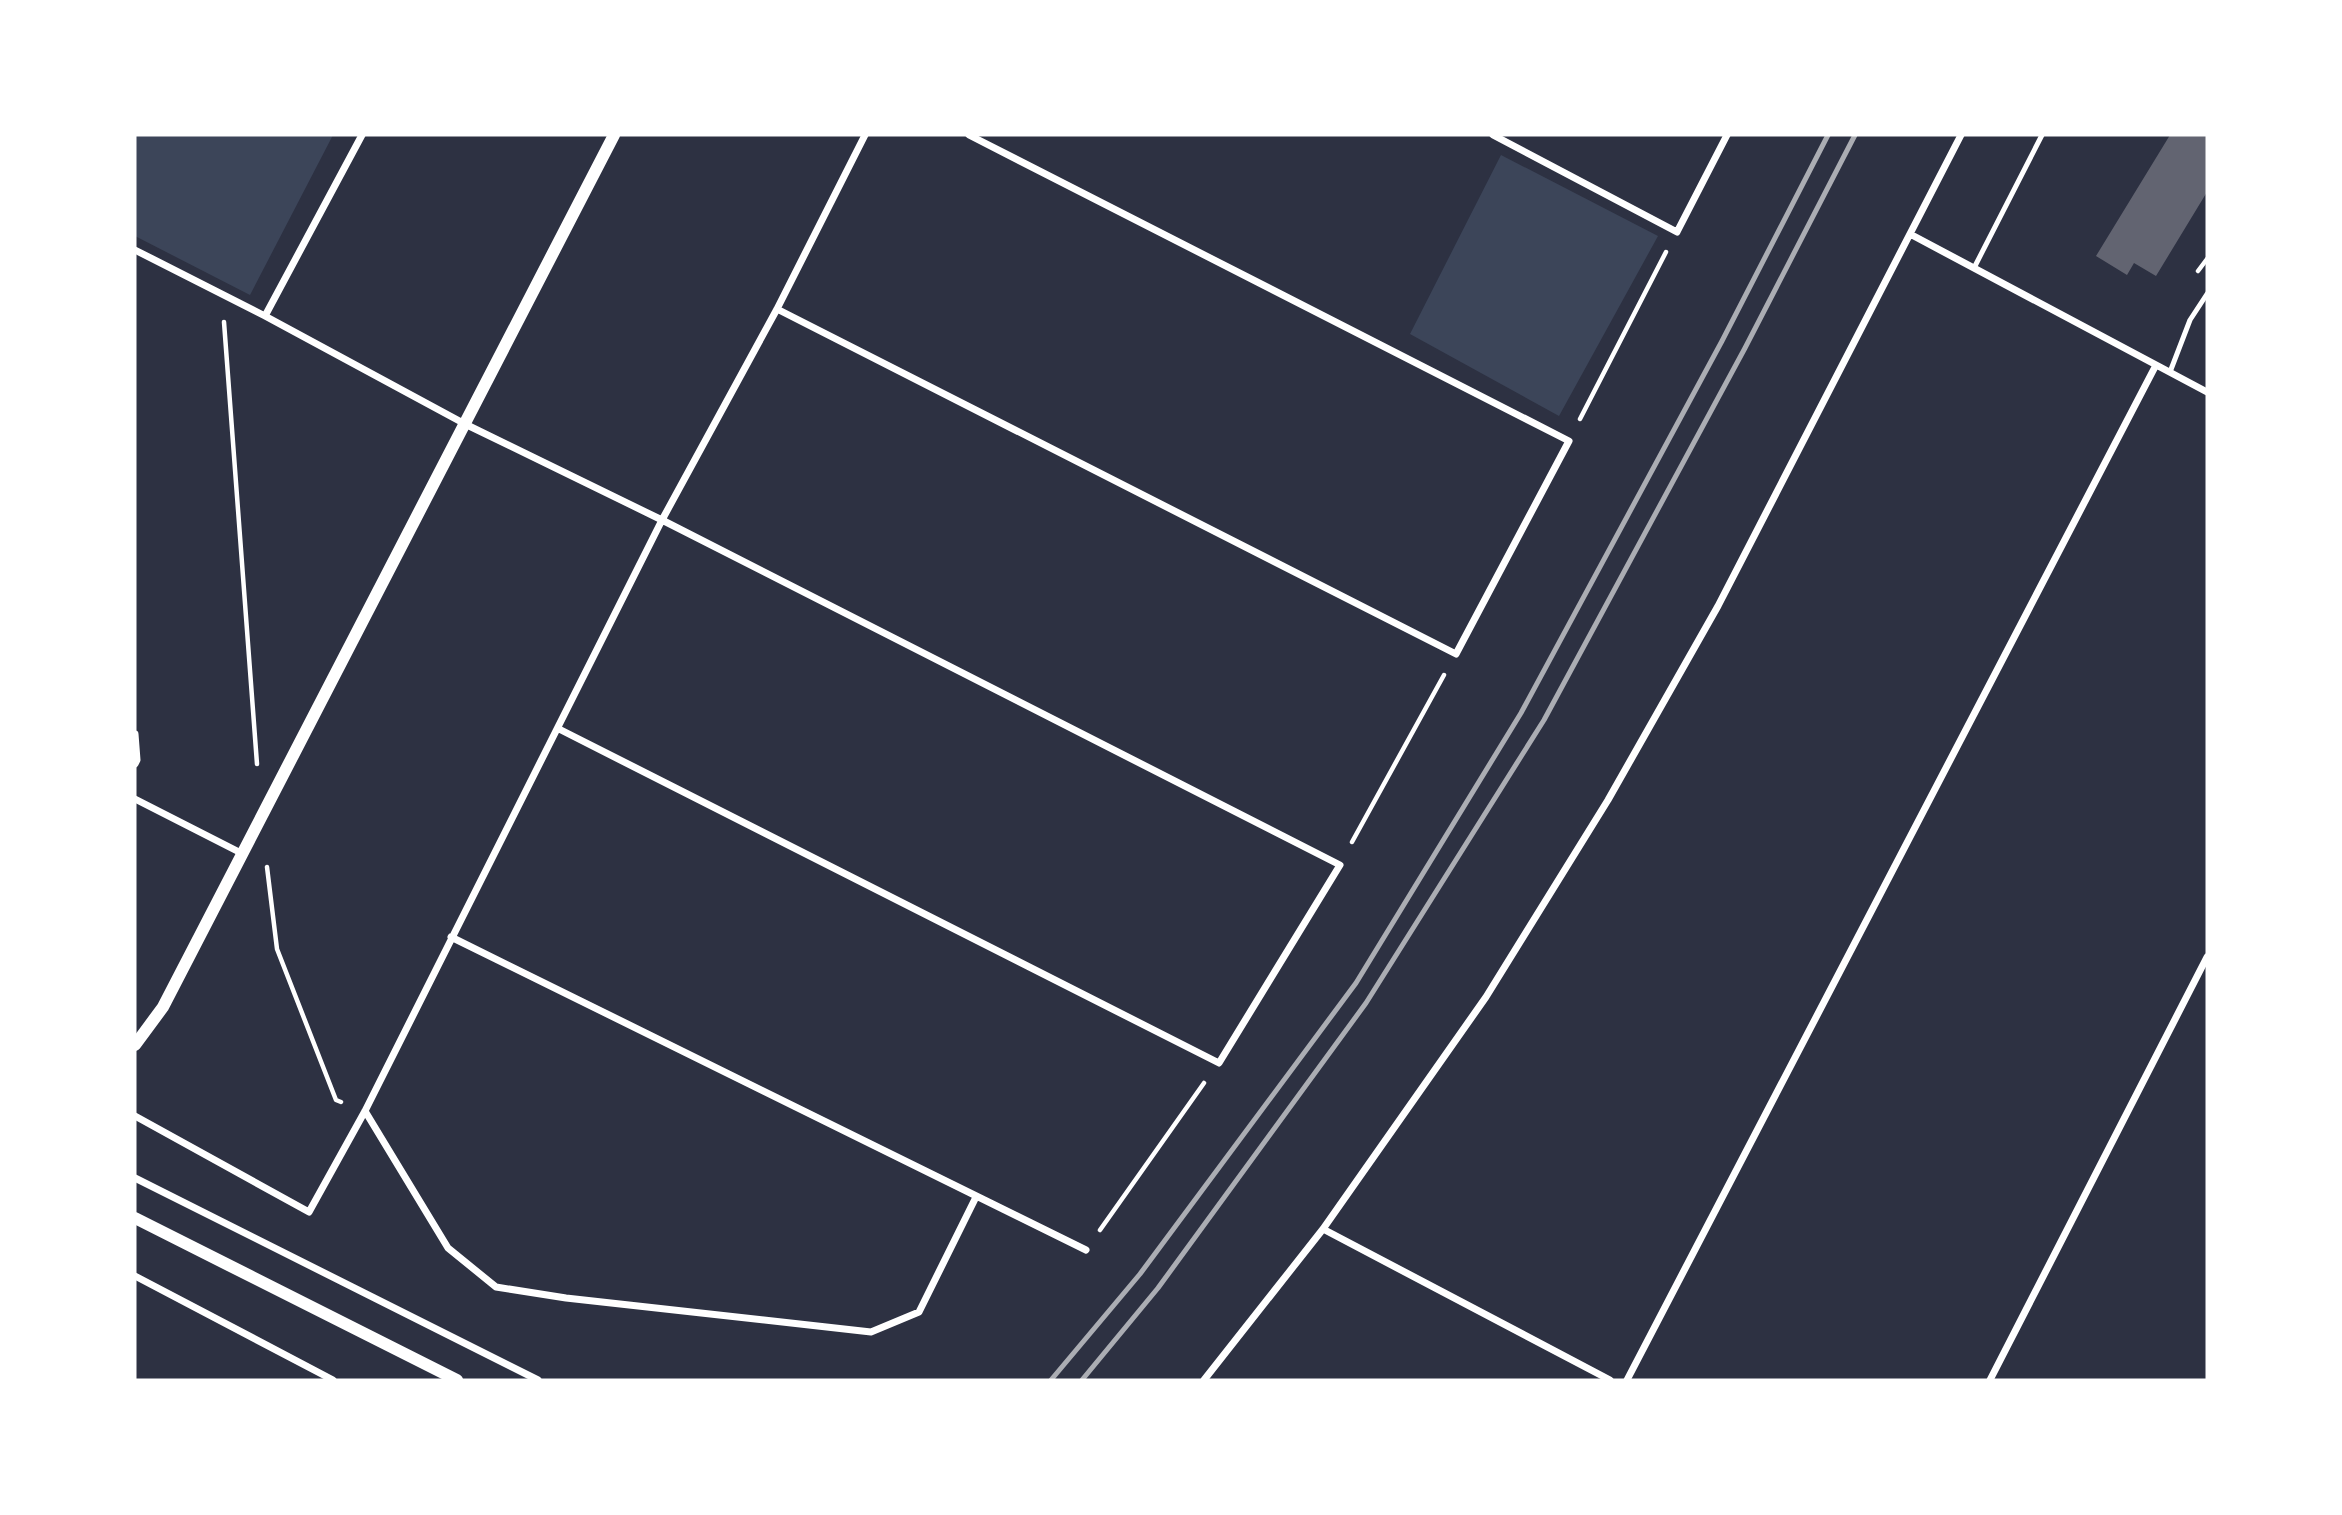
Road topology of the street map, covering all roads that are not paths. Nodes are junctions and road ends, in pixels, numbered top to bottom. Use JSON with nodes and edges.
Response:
{"nodes":[{"id":1,"x":362,"y":135,"type":"edge"},
{"id":2,"x":614,"y":135,"type":"edge"},
{"id":3,"x":865,"y":135,"type":"edge"},
{"id":4,"x":969,"y":135,"type":"edge"},
{"id":5,"x":1493,"y":135,"type":"edge"},
{"id":6,"x":1727,"y":135,"type":"edge"},
{"id":7,"x":1961,"y":135,"type":"edge"},
{"id":8,"x":2042,"y":135,"type":"edge"},
{"id":9,"x":1910,"y":234,"type":"junction"},
{"id":10,"x":135,"y":250,"type":"edge"},
{"id":11,"x":1974,"y":268,"type":"junction"},
{"id":12,"x":2207,"y":294,"type":"edge"},
{"id":13,"x":777,"y":309,"type":"junction"},
{"id":14,"x":265,"y":316,"type":"junction"},
{"id":15,"x":2156,"y":365,"type":"junction"},
{"id":16,"x":2170,"y":372,"type":"junction"},
{"id":17,"x":2207,"y":392,"type":"edge"},
{"id":18,"x":466,"y":424,"type":"junction"},
{"id":19,"x":662,"y":520,"type":"junction"},
{"id":20,"x":559,"y":729,"type":"junction"},
{"id":21,"x":135,"y":734,"type":"edge"},
{"id":22,"x":135,"y":764,"type":"edge"},
{"id":23,"x":135,"y":799,"type":"edge"},
{"id":24,"x":243,"y":854,"type":"junction"},
{"id":25,"x":451,"y":937,"type":"junction"},
{"id":26,"x":2207,"y":957,"type":"edge"},
{"id":27,"x":135,"y":1045,"type":"edge"},
{"id":28,"x":365,"y":1111,"type":"junction"},
{"id":29,"x":135,"y":1116,"type":"edge"},
{"id":30,"x":135,"y":1178,"type":"edge"},
{"id":31,"x":976,"y":1197,"type":"junction"},
{"id":32,"x":135,"y":1218,"type":"edge"},
{"id":33,"x":1323,"y":1229,"type":"junction"},
{"id":34,"x":1086,"y":1250,"type":"road end"},
{"id":35,"x":135,"y":1276,"type":"edge"},
{"id":36,"x":333,"y":1380,"type":"edge"},
{"id":37,"x":457,"y":1380,"type":"edge"},
{"id":38,"x":538,"y":1380,"type":"edge"},
{"id":39,"x":1204,"y":1380,"type":"edge"},
{"id":40,"x":1610,"y":1380,"type":"edge"},
{"id":41,"x":1627,"y":1380,"type":"edge"},
{"id":42,"x":1990,"y":1380,"type":"edge"}],
"edges":[{"from":1,"to":14,"type":"street"},
{"from":2,"to":18,"type":"street"},
{"from":3,"to":13,"type":"street"},
{"from":4,"to":13,"type":"street"},
{"from":5,"to":6,"type":"street"},
{"from":7,"to":9,"type":"street"},
{"from":8,"to":11,"type":"lane"},
{"from":9,"to":11,"type":"street"},
{"from":9,"to":33,"type":"street"},
{"from":10,"to":14,"type":"street"},
{"from":11,"to":15,"type":"street"},
{"from":12,"to":16,"type":"lane"},
{"from":13,"to":19,"type":"street"},
{"from":14,"to":18,"type":"street"},
{"from":15,"to":16,"type":"street"},
{"from":15,"to":41,"type":"street"},
{"from":16,"to":17,"type":"street"},
{"from":18,"to":19,"type":"street"},
{"from":18,"to":24,"type":"street"},
{"from":19,"to":20,"type":"street"},
{"from":19,"to":20,"type":"street"},
{"from":20,"to":25,"type":"street"},
{"from":21,"to":22,"type":"street"},
{"from":23,"to":24,"type":"street"},
{"from":24,"to":27,"type":"street"},
{"from":25,"to":28,"type":"street"},
{"from":25,"to":31,"type":"street"},
{"from":26,"to":42,"type":"street"},
{"from":28,"to":29,"type":"street"},
{"from":28,"to":31,"type":"street"},
{"from":30,"to":38,"type":"street"},
{"from":31,"to":34,"type":"street"},
{"from":32,"to":37,"type":"street"},
{"from":33,"to":39,"type":"street"},
{"from":33,"to":40,"type":"street"},
{"from":35,"to":36,"type":"street"}]}
